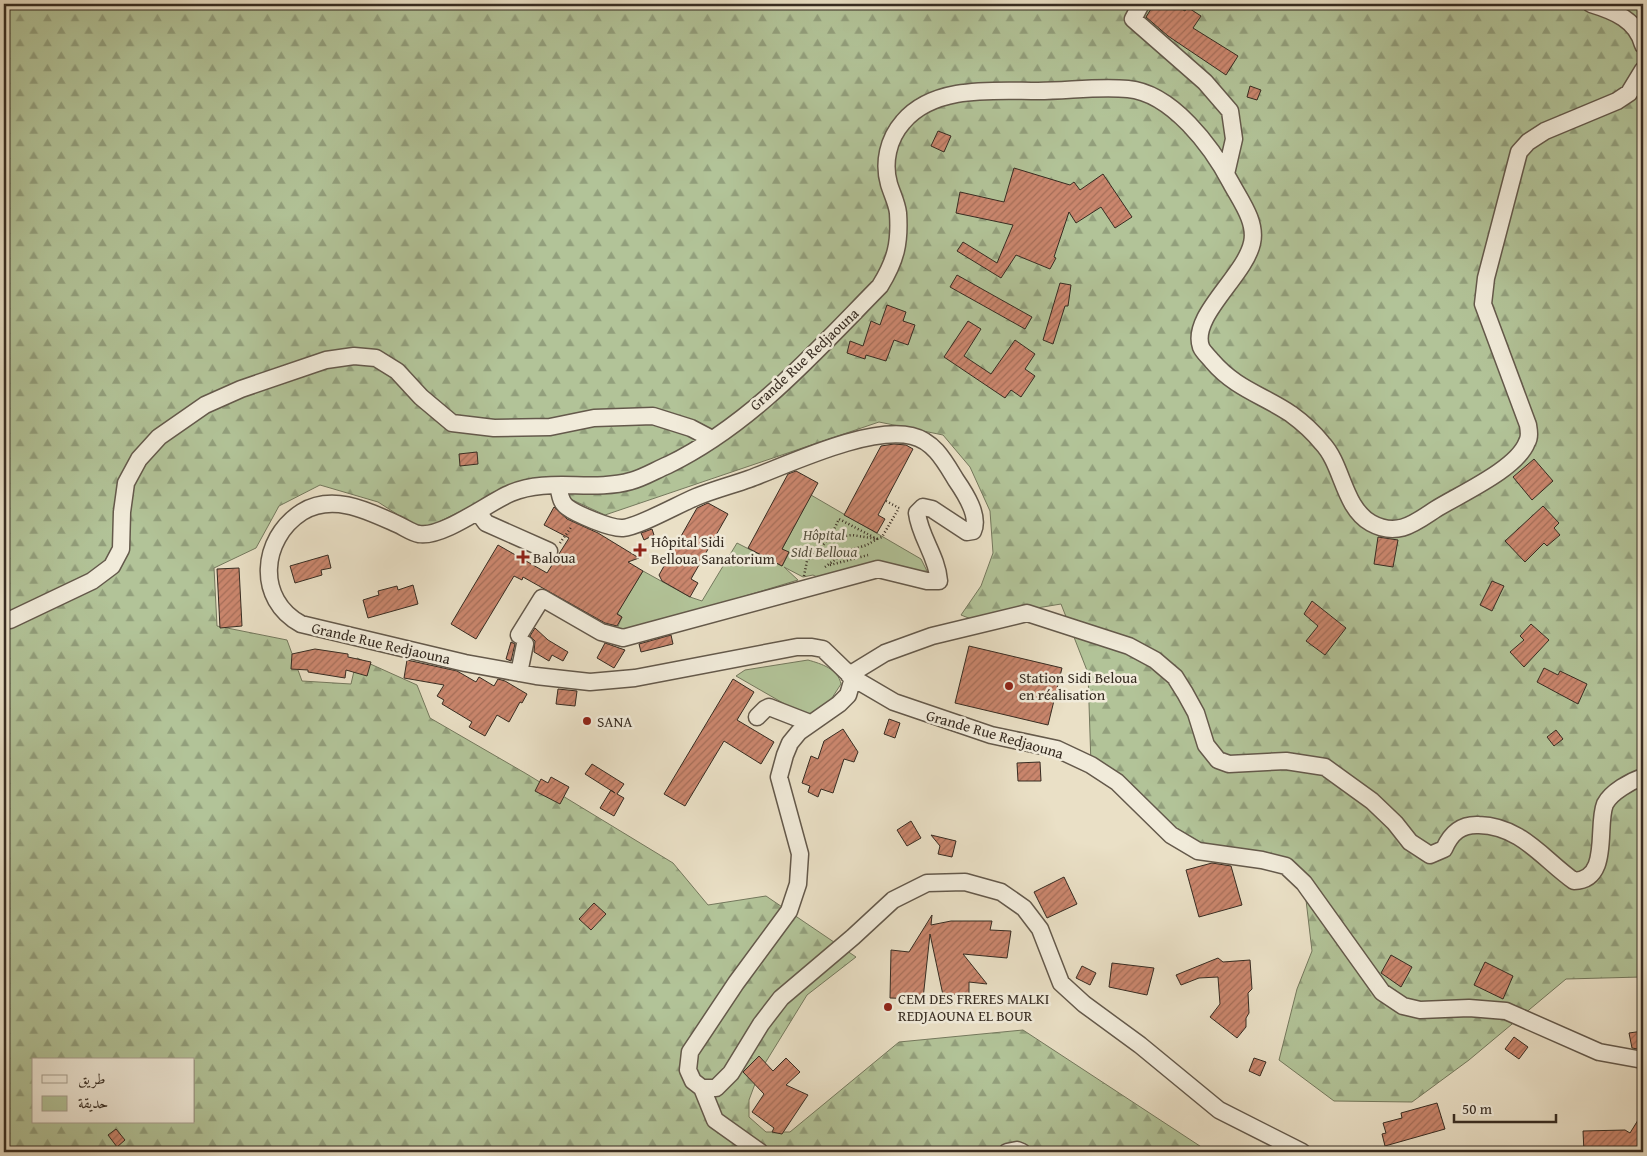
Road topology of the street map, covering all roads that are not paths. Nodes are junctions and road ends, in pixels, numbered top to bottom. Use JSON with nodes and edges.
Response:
{"nodes":[{"id":1,"x":1141,"y":4,"type":"edge"},
{"id":2,"x":1591,"y":4,"type":"edge"},
{"id":3,"x":1643,"y":45,"type":"edge"},
{"id":4,"x":1643,"y":70,"type":"edge"},
{"id":5,"x":1226,"y":174,"type":"junction"},
{"id":6,"x":712,"y":439,"type":"junction"},
{"id":7,"x":558,"y":486,"type":"junction"},
{"id":8,"x":478,"y":512,"type":"junction"},
{"id":9,"x":556,"y":549,"type":"road end"},
{"id":10,"x":4,"y":620,"type":"edge"},
{"id":11,"x":519,"y":673,"type":"junction"},
{"id":12,"x":851,"y":676,"type":"junction"},
{"id":13,"x":757,"y":717,"type":"dead end"},
{"id":14,"x":810,"y":723,"type":"junction"},
{"id":15,"x":1643,"y":777,"type":"edge"},
{"id":16,"x":1643,"y":1060,"type":"edge"},
{"id":17,"x":702,"y":1088,"type":"junction"},
{"id":18,"x":760,"y":1152,"type":"edge"},
{"id":19,"x":1007,"y":1152,"type":"edge"},
{"id":20,"x":1022,"y":1152,"type":"edge"},
{"id":21,"x":1302,"y":1152,"type":"edge"}],
"edges":[{"from":1,"to":5,"type":"street"},
{"from":2,"to":3,"type":"street"},
{"from":4,"to":5,"type":"street","name":"Grande Rue Redjaouna"},
{"from":5,"to":6,"type":"street","name":"Grande Rue Redjaouna"},
{"from":6,"to":7,"type":"street","name":"Grande Rue Redjaouna"},
{"from":6,"to":10,"type":"street"},
{"from":7,"to":8,"type":"street","name":"Grande Rue Redjaouna"},
{"from":7,"to":11,"type":"street"},
{"from":8,"to":9,"type":"street"},
{"from":8,"to":11,"type":"street","name":"Grande Rue Redjaouna"},
{"from":11,"to":12,"type":"street","name":"Grande Rue Redjaouna"},
{"from":12,"to":14,"type":"street"},
{"from":12,"to":15,"type":"street"},
{"from":12,"to":16,"type":"street","name":"Grande Rue Redjaouna"},
{"from":13,"to":14,"type":"street"},
{"from":14,"to":17,"type":"street"},
{"from":17,"to":18,"type":"street"},
{"from":17,"to":21,"type":"street"},
{"from":19,"to":20,"type":"street"}]}
